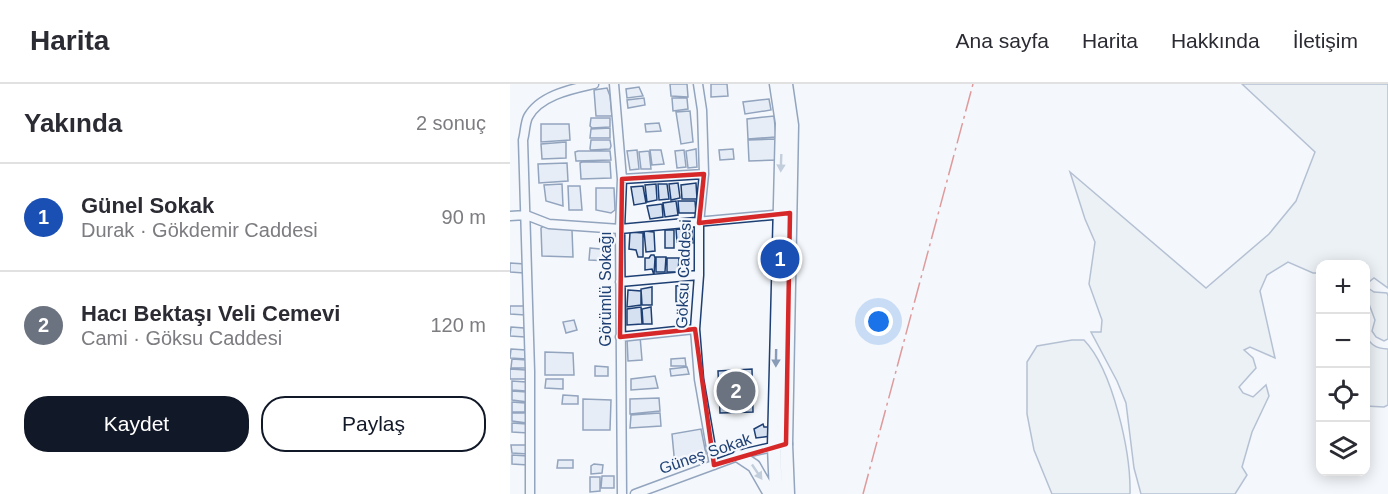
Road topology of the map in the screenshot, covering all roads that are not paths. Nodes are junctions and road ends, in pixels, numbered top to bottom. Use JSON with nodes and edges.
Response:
{"nodes":[{"id":1,"x":594,"y":84,"type":"edge"},
{"id":2,"x":614,"y":84,"type":"edge"},
{"id":3,"x":698,"y":84,"type":"edge"},
{"id":4,"x":776,"y":84,"type":"edge"},
{"id":5,"x":786,"y":84,"type":"edge"},
{"id":6,"x":704,"y":174,"type":"junction"},
{"id":7,"x":622,"y":179,"type":"junction"},
{"id":8,"x":785,"y":214,"type":"junction"},
{"id":9,"x":526,"y":215,"type":"junction"},
{"id":10,"x":510,"y":216,"type":"edge"},
{"id":11,"x":699,"y":223,"type":"junction"},
{"id":12,"x":620,"y":229,"type":"junction"},
{"id":13,"x":699,"y":275,"type":"junction"},
{"id":14,"x":620,"y":282,"type":"junction"},
{"id":15,"x":695,"y":330,"type":"junction"},
{"id":16,"x":620,"y":337,"type":"junction"},
{"id":17,"x":780,"y":445,"type":"junction"},
{"id":18,"x":739,"y":456,"type":"junction"},
{"id":19,"x":714,"y":465,"type":"junction"},
{"id":20,"x":530,"y":494,"type":"edge"},
{"id":21,"x":622,"y":494,"type":"edge"},
{"id":22,"x":635,"y":494,"type":"edge"},
{"id":23,"x":770,"y":494,"type":"edge"},
{"id":24,"x":776,"y":494,"type":"edge"},
{"id":25,"x":788,"y":494,"type":"edge"}],
"edges":[{"from":1,"to":9,"type":"street"},
{"from":2,"to":7,"type":"street","name":"Görümlü Sokağı"},
{"from":3,"to":6,"type":"street","name":"Göksu Caddesi"},
{"from":4,"to":8,"type":"main road","one_way":true},
{"from":5,"to":8,"type":"main road"},
{"from":6,"to":7,"type":"street"},
{"from":6,"to":11,"type":"street","name":"Göksu Caddesi"},
{"from":7,"to":12,"type":"street","name":"Görümlü Sokağı"},
{"from":8,"to":11,"type":"street"},
{"from":8,"to":17,"type":"main road"},
{"from":9,"to":10,"type":"street"},
{"from":9,"to":12,"type":"street"},
{"from":9,"to":20,"type":"street"},
{"from":11,"to":12,"type":"street"},
{"from":11,"to":13,"type":"street","name":"Göksu Caddesi"},
{"from":12,"to":14,"type":"street","name":"Görümlü Sokağı"},
{"from":13,"to":14,"type":"street"},
{"from":13,"to":15,"type":"street","name":"Göksu Caddesi"},
{"from":14,"to":16,"type":"street","name":"Görümlü Sokağı"},
{"from":15,"to":16,"type":"street"},
{"from":15,"to":19,"type":"street","name":"Göksu Caddesi"},
{"from":16,"to":21,"type":"street","name":"Görümlü Sokağı"},
{"from":17,"to":18,"type":"street","name":"Güneş Sokak"},
{"from":17,"to":24,"type":"main road"},
{"from":17,"to":25,"type":"main road"},
{"from":18,"to":19,"type":"street","name":"Güneş Sokak"},
{"from":18,"to":23,"type":"main road","one_way":true},
{"from":19,"to":22,"type":"street","name":"Güneş Sokak"}]}
